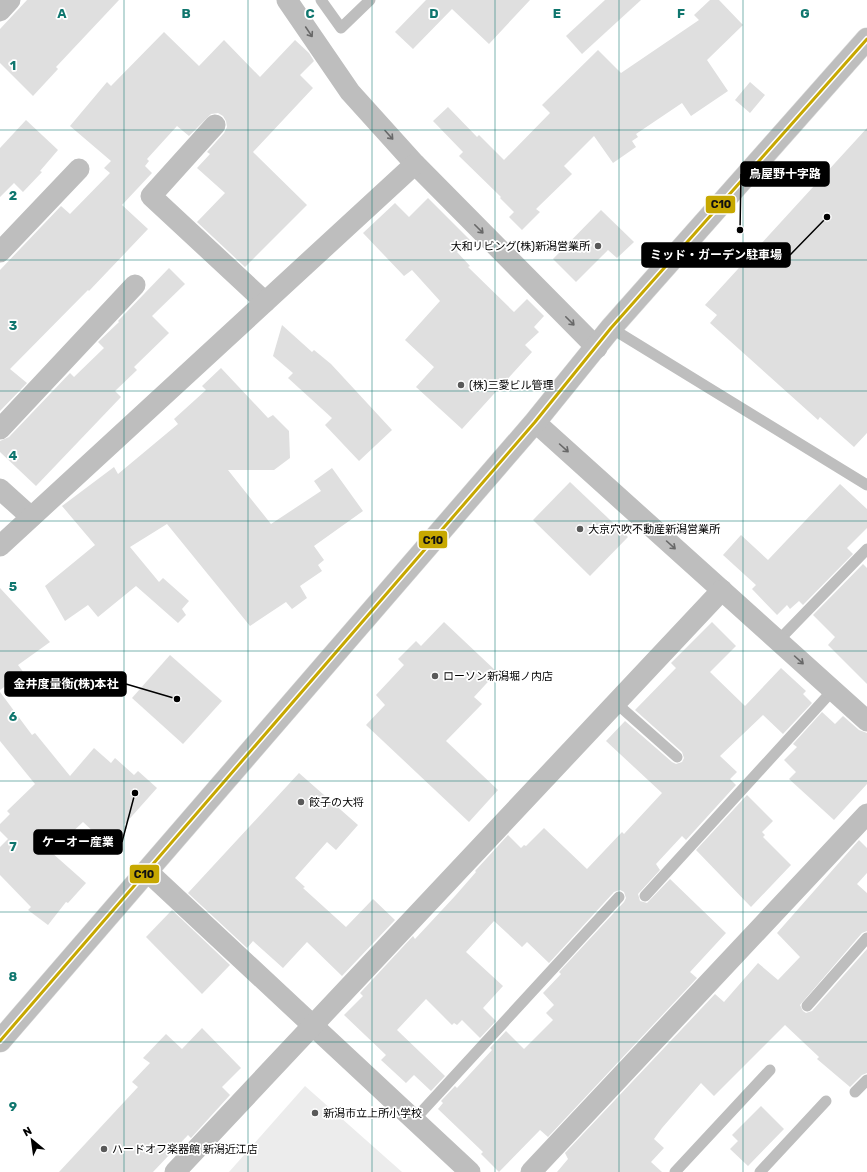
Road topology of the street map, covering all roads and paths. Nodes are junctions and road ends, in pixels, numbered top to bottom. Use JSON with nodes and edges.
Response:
{"nodes":[{"id":1,"x":10,"y":0,"type":"edge"},
{"id":2,"x":287,"y":0,"type":"edge"},
{"id":3,"x":321,"y":0,"type":"edge"},
{"id":4,"x":370,"y":0,"type":"edge"},
{"id":5,"x":0,"y":11,"type":"edge"},
{"id":6,"x":867,"y":38,"type":"edge"},
{"id":7,"x":215,"y":125,"type":"dead end"},
{"id":8,"x":415,"y":164,"type":"junction"},
{"id":9,"x":79,"y":169,"type":"dead end"},
{"id":10,"x":0,"y":252,"type":"edge"},
{"id":11,"x":135,"y":285,"type":"dead end"},
{"id":12,"x":265,"y":302,"type":"junction"},
{"id":13,"x":611,"y":328,"type":"junction"},
{"id":14,"x":597,"y":348,"type":"junction"},
{"id":15,"x":535,"y":422,"type":"junction"},
{"id":16,"x":0,"y":429,"type":"edge"},
{"id":17,"x":867,"y":485,"type":"edge"},
{"id":18,"x":0,"y":489,"type":"edge"},
{"id":19,"x":31,"y":517,"type":"junction"},
{"id":20,"x":0,"y":546,"type":"edge"},
{"id":21,"x":867,"y":548,"type":"edge"},
{"id":22,"x":722,"y":590,"type":"junction"},
{"id":23,"x":778,"y":641,"type":"junction"},
{"id":24,"x":833,"y":690,"type":"junction"},
{"id":25,"x":616,"y":703,"type":"junction"},
{"id":26,"x":866,"y":716,"type":"edge"},
{"id":27,"x":677,"y":757,"type":"dead end"},
{"id":28,"x":867,"y":814,"type":"edge"},
{"id":29,"x":147,"y":871,"type":"junction"},
{"id":30,"x":645,"y":896,"type":"dead end"},
{"id":31,"x":618,"y":897,"type":"dead end"},
{"id":32,"x":867,"y":938,"type":"edge"},
{"id":33,"x":807,"y":1006,"type":"dead end"},
{"id":34,"x":312,"y":1025,"type":"junction"},
{"id":35,"x":0,"y":1041,"type":"edge"},
{"id":36,"x":770,"y":1070,"type":"dead end"},
{"id":37,"x":867,"y":1080,"type":"edge"},
{"id":38,"x":855,"y":1092,"type":"dead end"},
{"id":39,"x":826,"y":1101,"type":"dead end"},
{"id":40,"x":414,"y":1120,"type":"junction"},
{"id":41,"x":175,"y":1172,"type":"edge"},
{"id":42,"x":470,"y":1172,"type":"edge"},
{"id":43,"x":531,"y":1172,"type":"edge"},
{"id":44,"x":675,"y":1172,"type":"edge"},
{"id":45,"x":760,"y":1172,"type":"edge"}],
"edges":[{"from":1,"to":5,"type":"street"},
{"from":2,"to":8,"type":"street","one_way":true},
{"from":3,"to":4,"type":"lane"},
{"from":6,"to":13,"type":"main road"},
{"from":7,"to":12,"type":"street"},
{"from":8,"to":12,"type":"street"},
{"from":8,"to":14,"type":"street","one_way":true},
{"from":9,"to":10,"type":"street"},
{"from":11,"to":16,"type":"street"},
{"from":12,"to":19,"type":"street"},
{"from":13,"to":14,"type":"main road"},
{"from":13,"to":17,"type":"lane"},
{"from":14,"to":15,"type":"main road"},
{"from":15,"to":22,"type":"street","one_way":true},
{"from":15,"to":29,"type":"main road"},
{"from":18,"to":19,"type":"street"},
{"from":19,"to":20,"type":"street"},
{"from":21,"to":23,"type":"lane"},
{"from":22,"to":23,"type":"street"},
{"from":22,"to":25,"type":"street"},
{"from":23,"to":24,"type":"street","one_way":true},
{"from":24,"to":26,"type":"street"},
{"from":24,"to":30,"type":"lane"},
{"from":25,"to":27,"type":"lane"},
{"from":25,"to":34,"type":"street"},
{"from":28,"to":43,"type":"street"},
{"from":29,"to":34,"type":"street"},
{"from":29,"to":35,"type":"main road"},
{"from":31,"to":40,"type":"lane"},
{"from":32,"to":33,"type":"lane"},
{"from":34,"to":40,"type":"street"},
{"from":34,"to":41,"type":"street"},
{"from":36,"to":44,"type":"lane"},
{"from":37,"to":38,"type":"lane"},
{"from":39,"to":45,"type":"lane"},
{"from":40,"to":42,"type":"street"}]}
